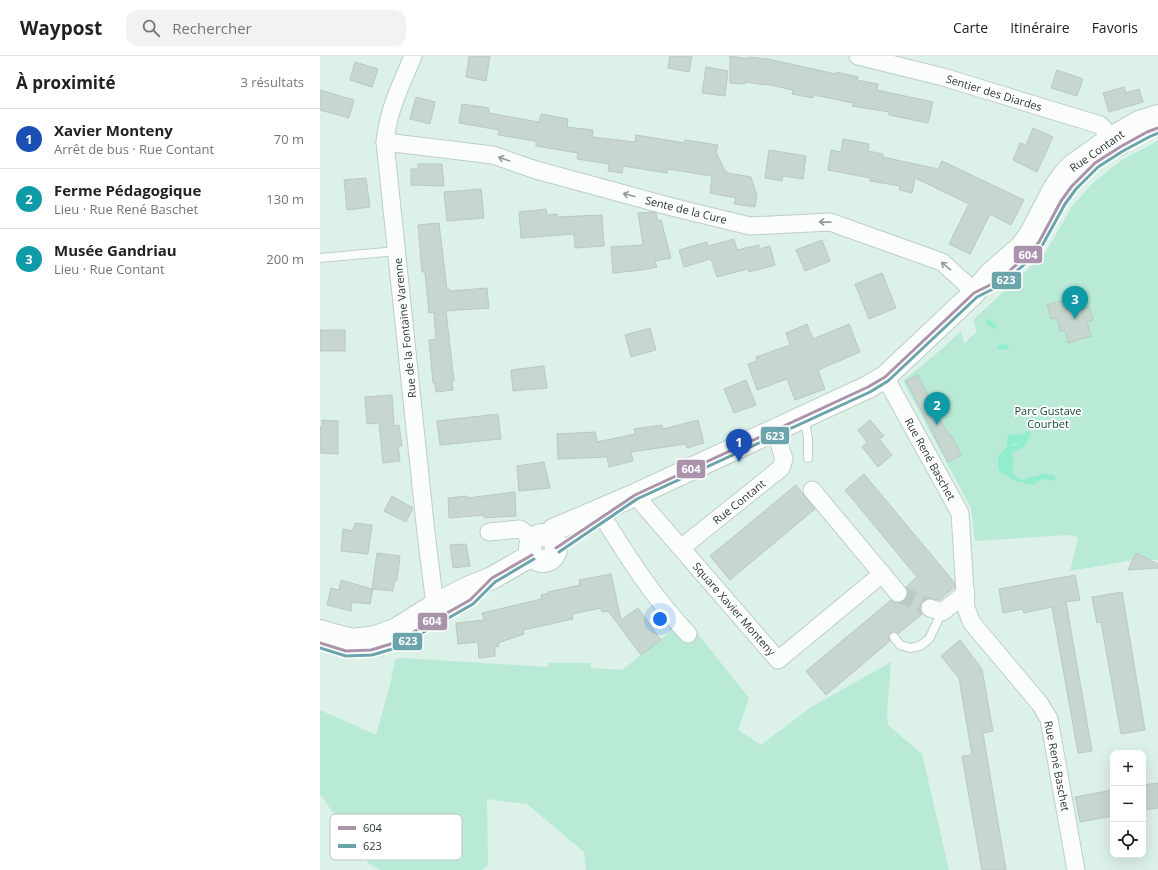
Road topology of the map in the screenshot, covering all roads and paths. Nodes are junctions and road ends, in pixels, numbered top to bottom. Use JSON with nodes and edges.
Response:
{"nodes":[{"id":1,"x":413,"y":56,"type":"edge"},
{"id":2,"x":858,"y":56,"type":"edge"},
{"id":3,"x":1158,"y":116,"type":"edge"},
{"id":4,"x":1158,"y":128,"type":"edge"},
{"id":5,"x":385,"y":142,"type":"junction"},
{"id":6,"x":1116,"y":142,"type":"junction"},
{"id":7,"x":397,"y":251,"type":"junction"},
{"id":8,"x":320,"y":258,"type":"edge"},
{"id":9,"x":974,"y":293,"type":"junction"},
{"id":10,"x":885,"y":377,"type":"junction"},
{"id":11,"x":804,"y":417,"type":"junction"},
{"id":12,"x":778,"y":440,"type":"junction"},
{"id":13,"x":808,"y":458,"type":"dead end"},
{"id":14,"x":812,"y":490,"type":"dead end"},
{"id":15,"x":642,"y":502,"type":"junction"},
{"id":16,"x":602,"y":517,"type":"junction"},
{"id":17,"x":489,"y":532,"type":"dead end"},
{"id":18,"x":543,"y":545,"type":"junction"},
{"id":19,"x":681,"y":548,"type":"junction"},
{"id":20,"x":882,"y":574,"type":"junction"},
{"id":21,"x":492,"y":578,"type":"junction"},
{"id":22,"x":898,"y":593,"type":"tunnel mouth"},
{"id":23,"x":966,"y":593,"type":"junction"},
{"id":24,"x":435,"y":605,"type":"junction"},
{"id":25,"x":936,"y":610,"type":"joint"},
{"id":26,"x":320,"y":631,"type":"edge"},
{"id":27,"x":688,"y":634,"type":"dead end"},
{"id":28,"x":894,"y":637,"type":"dead end"},
{"id":29,"x":320,"y":643,"type":"edge"},
{"id":30,"x":1076,"y":870,"type":"edge"}],
"edges":[{"from":1,"to":5,"type":"street","name":"Rue de la Fontaine Varenne"},
{"from":2,"to":6,"type":"street","name":"Sentier des Diardes"},
{"from":3,"to":6,"type":"main road","name":"Rue Contant"},
{"from":4,"to":6,"type":"main road","name":"Rue Contant"},
{"from":5,"to":7,"type":"street","name":"Rue de la Fontaine Varenne"},
{"from":9,"to":5,"type":"street","name":"Sente de la Cure","one_way":true},
{"from":6,"to":9,"type":"main road","name":"Rue Contant"},
{"from":7,"to":8,"type":"lane"},
{"from":7,"to":24,"type":"street","name":"Rue de la Fontaine Varenne"},
{"from":9,"to":10,"type":"main road","name":"Rue Contant"},
{"from":10,"to":11,"type":"main road","name":"Rue Contant"},
{"from":10,"to":23,"type":"street","name":"Rue René Baschet"},
{"from":11,"to":12,"type":"main road","name":"Rue Contant"},
{"from":11,"to":13,"type":"lane"},
{"from":12,"to":15,"type":"main road","name":"Rue Contant"},
{"from":12,"to":19,"type":"street","name":"Rue Contant"},
{"from":14,"to":20,"type":"street"},
{"from":15,"to":16,"type":"main road","name":"Rue Contant"},
{"from":15,"to":18,"type":"main road","name":"Rue Contant"},
{"from":15,"to":19,"type":"street","name":"Square Xavier Monteny"},
{"from":16,"to":18,"type":"main road","name":"Rue Contant"},
{"from":16,"to":27,"type":"street"},
{"from":17,"to":18,"type":"street"},
{"from":18,"to":21,"type":"main road","name":"Rue Contant"},
{"from":19,"to":20,"type":"street","name":"Square Xavier Monteny"},
{"from":20,"to":22,"type":"street"},
{"from":21,"to":24,"type":"main road","name":"Rue Contant"},
{"from":21,"to":29,"type":"main road","name":"Rue Contant"},
{"from":23,"to":25,"type":"street"},
{"from":23,"to":30,"type":"street","name":"Rue René Baschet"},
{"from":24,"to":26,"type":"main road","name":"Rue Contant"},
{"from":25,"to":28,"type":"lane"}]}
